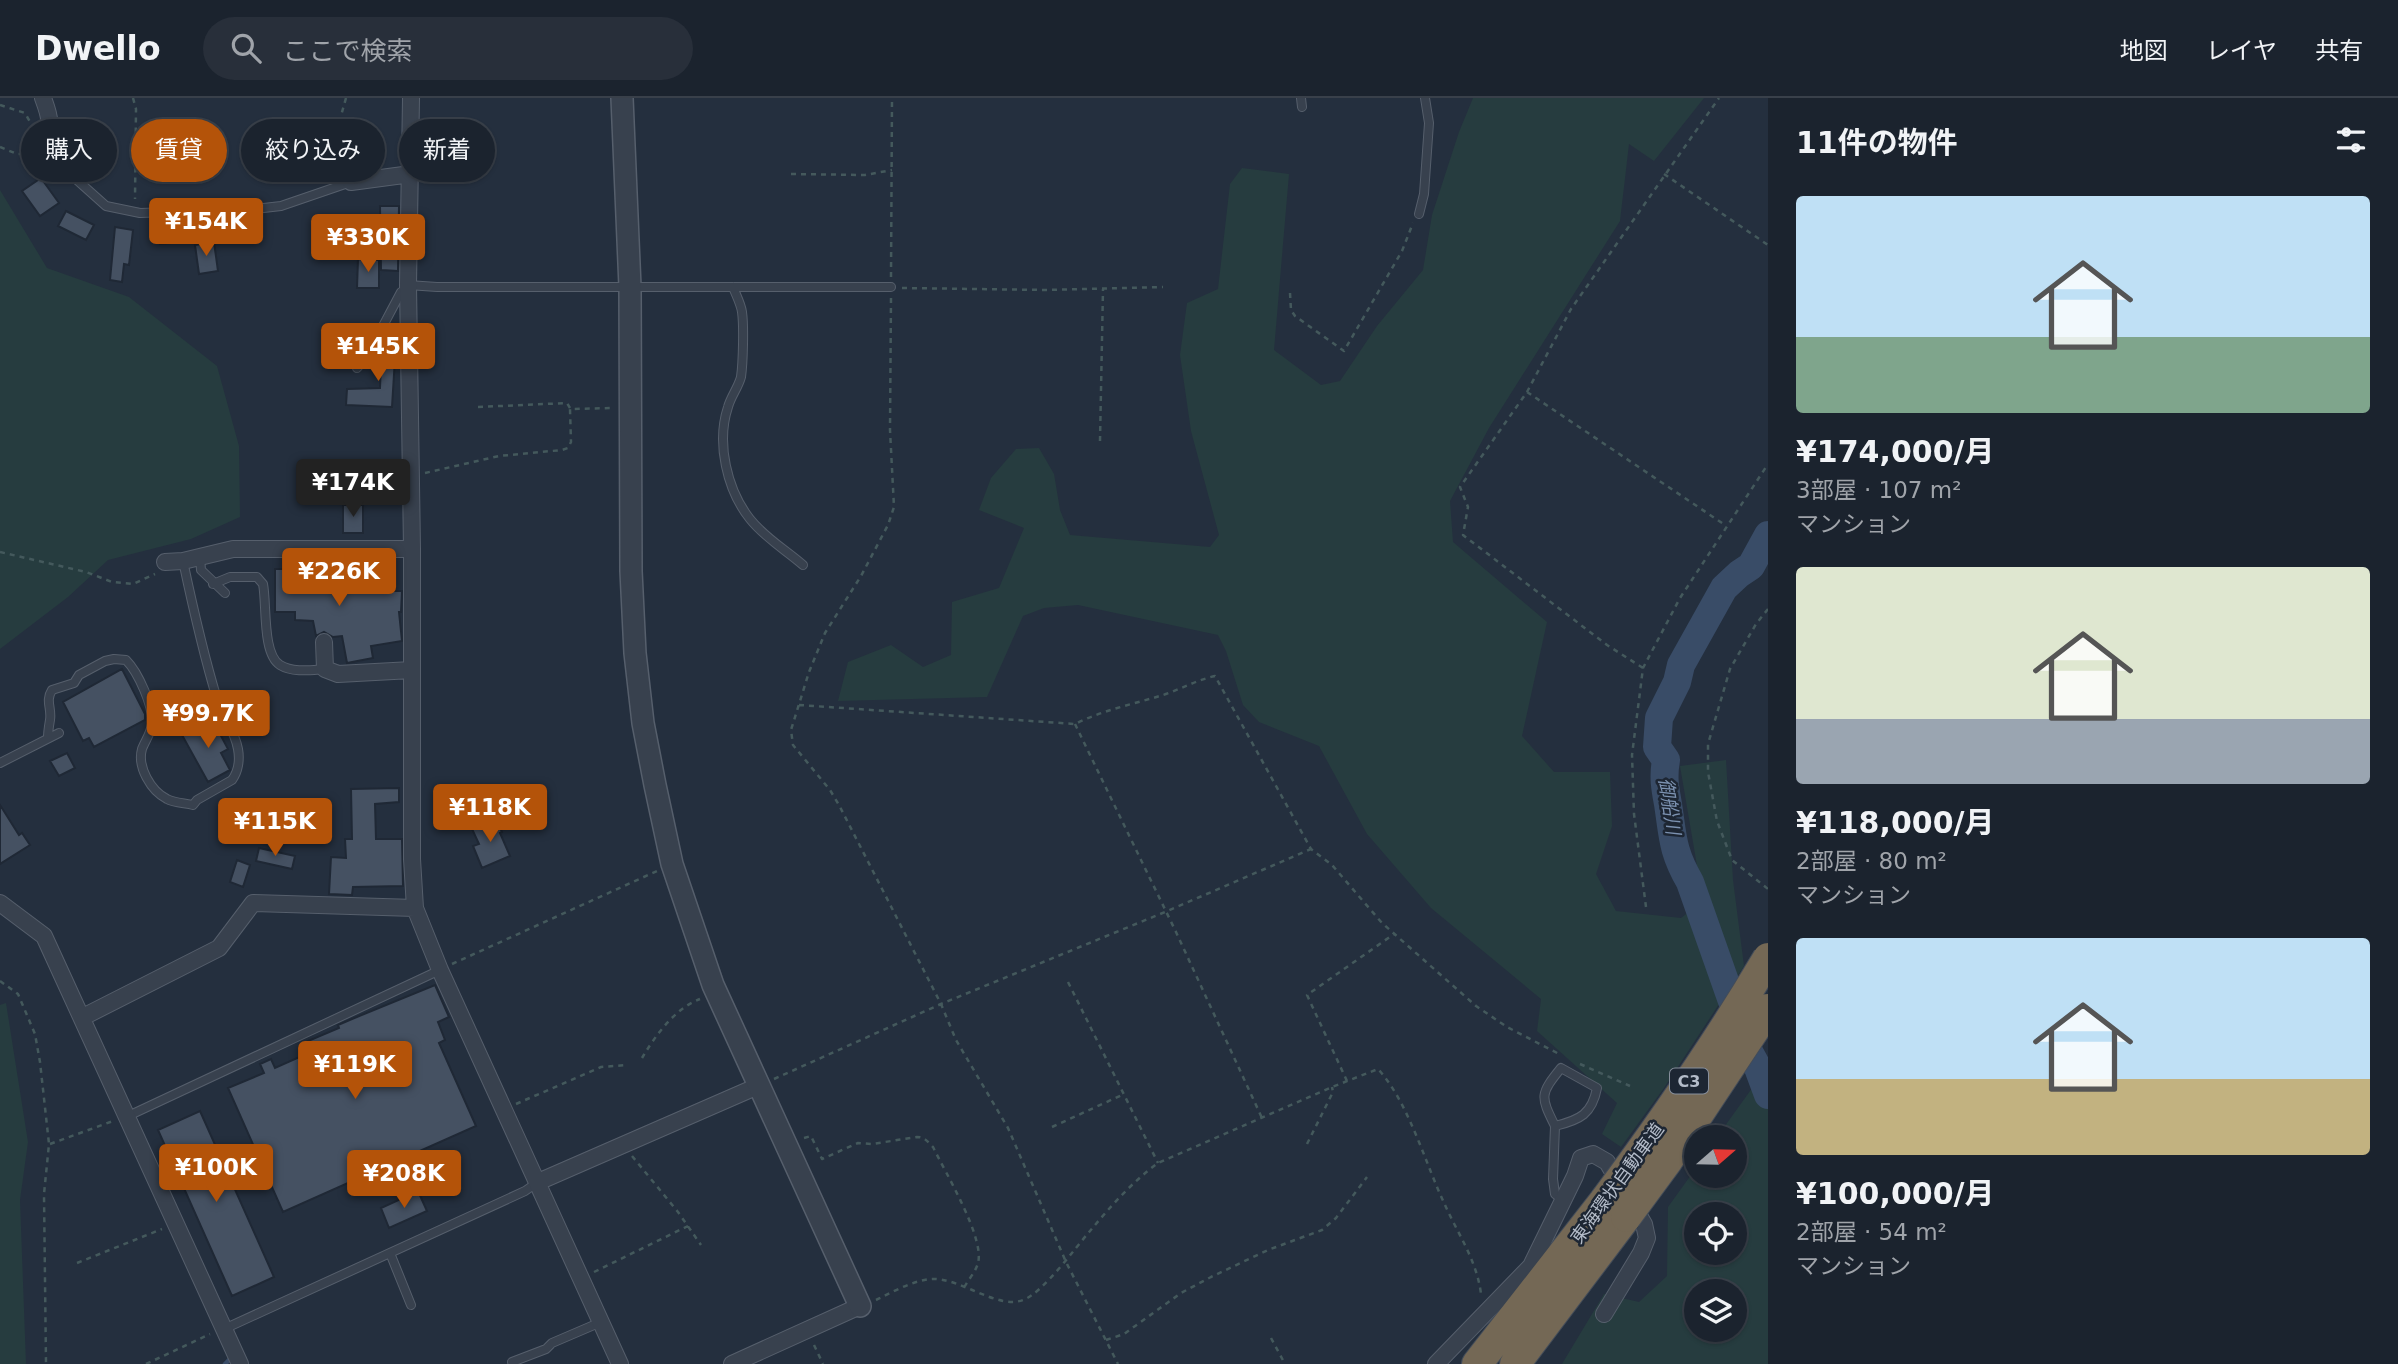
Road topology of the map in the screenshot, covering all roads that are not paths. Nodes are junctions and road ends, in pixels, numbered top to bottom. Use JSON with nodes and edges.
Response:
{"nodes":[{"id":1,"x":43,"y":98,"type":"edge"},
{"id":2,"x":411,"y":98,"type":"edge"},
{"id":3,"x":622,"y":98,"type":"edge"},
{"id":4,"x":1424,"y":98,"type":"edge"},
{"id":5,"x":50,"y":119,"type":"edge"},
{"id":6,"x":411,"y":119,"type":"edge"},
{"id":7,"x":81,"y":182,"type":"edge"},
{"id":8,"x":351,"y":182,"type":"edge"},
{"id":9,"x":411,"y":182,"type":"edge"},
{"id":10,"x":1419,"y":214,"type":"road end"},
{"id":11,"x":408,"y":287,"type":"junction"},
{"id":12,"x":630,"y":287,"type":"junction"},
{"id":13,"x":733,"y":287,"type":"junction"},
{"id":14,"x":891,"y":287,"type":"road end"},
{"id":15,"x":357,"y":368,"type":"dead end"},
{"id":16,"x":412,"y":550,"type":"junction"},
{"id":17,"x":200,"y":557,"type":"junction"},
{"id":18,"x":183,"y":561,"type":"junction"},
{"id":19,"x":165,"y":562,"type":"road end"},
{"id":20,"x":803,"y":565,"type":"dead end"},
{"id":21,"x":213,"y":584,"type":"junction"},
{"id":22,"x":225,"y":593,"type":"dead end"},
{"id":23,"x":324,"y":642,"type":"dead end"},
{"id":24,"x":325,"y":669,"type":"junction"},
{"id":25,"x":412,"y":670,"type":"junction"},
{"id":26,"x":59,"y":733,"type":"dead end"},
{"id":27,"x":48,"y":738,"type":"junction"},
{"id":28,"x":0,"y":763,"type":"edge"},
{"id":29,"x":0,"y":903,"type":"edge"},
{"id":30,"x":415,"y":908,"type":"junction"},
{"id":31,"x":1768,"y":958,"type":"edge"},
{"id":32,"x":440,"y":971,"type":"junction"},
{"id":33,"x":1768,"y":1009,"type":"edge"},
{"id":34,"x":83,"y":1017,"type":"junction"},
{"id":35,"x":758,"y":1086,"type":"junction"},
{"id":36,"x":126,"y":1117,"type":"junction"},
{"id":37,"x":1555,"y":1126,"type":"junction"},
{"id":38,"x":538,"y":1182,"type":"junction"},
{"id":39,"x":1563,"y":1200,"type":"junction"},
{"id":40,"x":1616,"y":1208,"type":"junction"},
{"id":41,"x":390,"y":1253,"type":"junction"},
{"id":42,"x":411,"y":1305,"type":"dead end"},
{"id":43,"x":860,"y":1306,"type":"joint"},
{"id":44,"x":1604,"y":1314,"type":"dead end"},
{"id":45,"x":601,"y":1322,"type":"junction"},
{"id":46,"x":224,"y":1329,"type":"junction"},
{"id":47,"x":512,"y":1362,"type":"dead end"},
{"id":48,"x":240,"y":1364,"type":"edge"},
{"id":49,"x":620,"y":1364,"type":"edge"},
{"id":50,"x":732,"y":1364,"type":"edge"},
{"id":51,"x":1436,"y":1364,"type":"edge"},
{"id":52,"x":1477,"y":1364,"type":"edge"},
{"id":53,"x":1515,"y":1364,"type":"edge"}],
"edges":[{"from":1,"to":5,"type":"street"},
{"from":2,"to":6,"type":"street"},
{"from":3,"to":12,"type":"street"},
{"from":4,"to":10,"type":"lane"},
{"from":7,"to":8,"type":"lane"},
{"from":9,"to":11,"type":"street"},
{"from":11,"to":12,"type":"lane"},
{"from":11,"to":15,"type":"lane"},
{"from":11,"to":16,"type":"street"},
{"from":12,"to":13,"type":"lane"},
{"from":12,"to":35,"type":"street"},
{"from":13,"to":14,"type":"lane"},
{"from":13,"to":20,"type":"lane"},
{"from":16,"to":17,"type":"street"},
{"from":16,"to":25,"type":"street"},
{"from":17,"to":18,"type":"street"},
{"from":17,"to":21,"type":"lane"},
{"from":18,"to":19,"type":"street"},
{"from":18,"to":27,"type":"lane"},
{"from":21,"to":22,"type":"lane"},
{"from":21,"to":24,"type":"lane"},
{"from":23,"to":24,"type":"street"},
{"from":24,"to":25,"type":"street"},
{"from":25,"to":30,"type":"street"},
{"from":26,"to":27,"type":"lane"},
{"from":27,"to":28,"type":"lane"},
{"from":29,"to":34,"type":"street"},
{"from":30,"to":32,"type":"street"},
{"from":30,"to":34,"type":"street"},
{"from":31,"to":40,"type":"highway","name":"東海環状自動車道","number":"C3","bridge":true},
{"from":32,"to":36,"type":"lane"},
{"from":32,"to":38,"type":"street"},
{"from":33,"to":40,"type":"highway","name":"東海環状自動車道","number":"C3","bridge":true},
{"from":34,"to":36,"type":"street"},
{"from":35,"to":38,"type":"street"},
{"from":35,"to":43,"type":"street"},
{"from":36,"to":46,"type":"street"},
{"from":37,"to":37,"type":"lane"},
{"from":37,"to":39,"type":"lane"},
{"from":38,"to":41,"type":"lane"},
{"from":38,"to":45,"type":"street"},
{"from":39,"to":44,"type":"street"},
{"from":39,"to":51,"type":"street"},
{"from":40,"to":52,"type":"highway","name":"東海環状自動車道","number":"C3"},
{"from":40,"to":53,"type":"highway","name":"東海環状自動車道","number":"C3"},
{"from":41,"to":42,"type":"lane"},
{"from":41,"to":46,"type":"lane"},
{"from":43,"to":50,"type":"street"},
{"from":45,"to":47,"type":"lane"},
{"from":45,"to":49,"type":"street"},
{"from":46,"to":48,"type":"street"}]}
